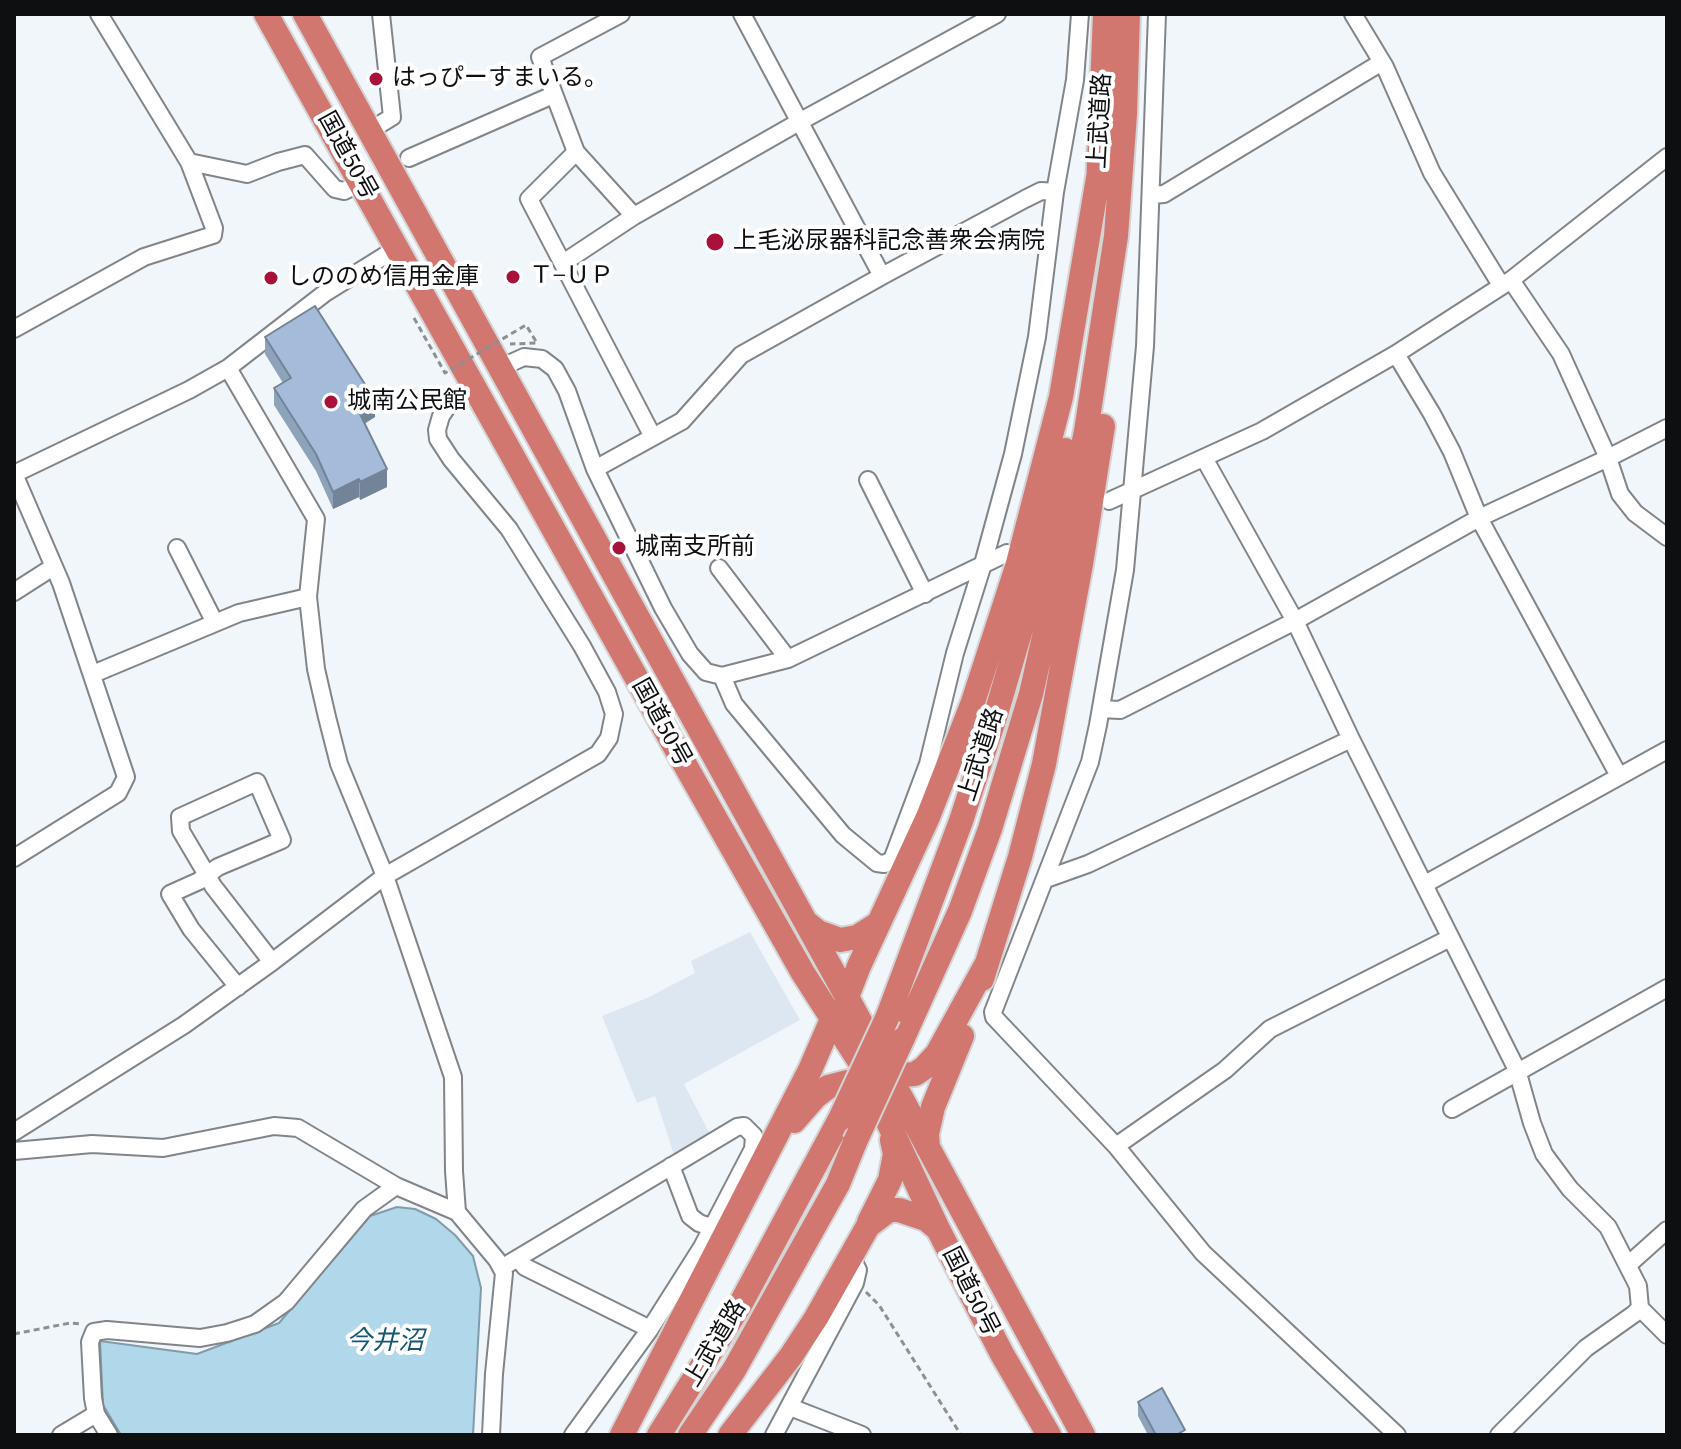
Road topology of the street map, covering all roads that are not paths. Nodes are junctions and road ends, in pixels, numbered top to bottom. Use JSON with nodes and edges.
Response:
{"nodes":[{"id":1,"x":99,"y":14,"type":"edge"},
{"id":2,"x":266,"y":14,"type":"edge"},
{"id":3,"x":305,"y":14,"type":"edge"},
{"id":4,"x":381,"y":14,"type":"edge"},
{"id":5,"x":621,"y":14,"type":"edge"},
{"id":6,"x":742,"y":14,"type":"edge"},
{"id":7,"x":997,"y":14,"type":"edge"},
{"id":8,"x":1080,"y":14,"type":"edge"},
{"id":9,"x":1105,"y":14,"type":"edge"},
{"id":10,"x":1128,"y":14,"type":"edge"},
{"id":11,"x":1157,"y":14,"type":"edge"},
{"id":12,"x":1353,"y":14,"type":"edge"},
{"id":13,"x":1382,"y":62,"type":"junction"},
{"id":14,"x":553,"y":95,"type":"junction"},
{"id":15,"x":799,"y":122,"type":"junction"},
{"id":16,"x":369,"y":131,"type":"junction"},
{"id":17,"x":576,"y":152,"type":"junction"},
{"id":18,"x":1667,"y":157,"type":"edge"},
{"id":19,"x":409,"y":158,"type":"dead end"},
{"id":20,"x":189,"y":162,"type":"junction"},
{"id":21,"x":1099,"y":172,"type":"junction"},
{"id":22,"x":362,"y":182,"type":"junction"},
{"id":23,"x":1055,"y":192,"type":"junction"},
{"id":24,"x":1152,"y":195,"type":"junction"},
{"id":25,"x":634,"y":216,"type":"junction"},
{"id":26,"x":1116,"y":236,"type":"junction"},
{"id":27,"x":397,"y":248,"type":"junction"},
{"id":28,"x":563,"y":263,"type":"junction"},
{"id":29,"x":882,"y":276,"type":"junction"},
{"id":30,"x":1506,"y":283,"type":"junction"},
{"id":31,"x":14,"y":329,"type":"edge"},
{"id":32,"x":1396,"y":354,"type":"junction"},
{"id":33,"x":506,"y":356,"type":"junction"},
{"id":34,"x":228,"y":368,"type":"junction"},
{"id":35,"x":475,"y":388,"type":"junction"},
{"id":36,"x":1667,"y":428,"type":"edge"},
{"id":37,"x":653,"y":437,"type":"junction"},
{"id":38,"x":1204,"y":458,"type":"junction"},
{"id":39,"x":1608,"y":458,"type":"junction"},
{"id":40,"x":595,"y":469,"type":"junction"},
{"id":41,"x":14,"y":474,"type":"edge"},
{"id":42,"x":868,"y":480,"type":"dead end"},
{"id":43,"x":1134,"y":491,"type":"junction"},
{"id":44,"x":1109,"y":501,"type":"dead end"},
{"id":45,"x":1479,"y":518,"type":"junction"},
{"id":46,"x":1667,"y":537,"type":"edge"},
{"id":47,"x":177,"y":548,"type":"dead end"},
{"id":48,"x":1007,"y":553,"type":"dead end"},
{"id":49,"x":983,"y":564,"type":"junction"},
{"id":50,"x":53,"y":567,"type":"junction"},
{"id":51,"x":719,"y":568,"type":"dead end"},
{"id":52,"x":14,"y":592,"type":"edge"},
{"id":53,"x":925,"y":594,"type":"junction"},
{"id":54,"x":308,"y":597,"type":"junction"},
{"id":55,"x":1295,"y":621,"type":"junction"},
{"id":56,"x":215,"y":623,"type":"junction"},
{"id":57,"x":788,"y":659,"type":"junction"},
{"id":58,"x":93,"y":674,"type":"junction"},
{"id":59,"x":722,"y":676,"type":"junction"},
{"id":60,"x":1101,"y":709,"type":"junction"},
{"id":61,"x":1351,"y":739,"type":"junction"},
{"id":62,"x":1667,"y":750,"type":"edge"},
{"id":63,"x":1619,"y":776,"type":"junction"},
{"id":64,"x":14,"y":858,"type":"edge"},
{"id":65,"x":207,"y":875,"type":"junction"},
{"id":66,"x":385,"y":876,"type":"junction"},
{"id":67,"x":1046,"y":879,"type":"junction"},
{"id":68,"x":1425,"y":884,"type":"junction"},
{"id":69,"x":798,"y":912,"type":"junction"},
{"id":70,"x":879,"y":923,"type":"junction"},
{"id":71,"x":1450,"y":938,"type":"junction"},
{"id":72,"x":272,"y":962,"type":"junction"},
{"id":73,"x":987,"y":963,"type":"junction"},
{"id":74,"x":238,"y":987,"type":"junction"},
{"id":75,"x":1667,"y":988,"type":"edge"},
{"id":76,"x":840,"y":1007,"type":"junction"},
{"id":77,"x":1517,"y":1070,"type":"junction"},
{"id":78,"x":879,"y":1078,"type":"junction"},
{"id":79,"x":1452,"y":1109,"type":"dead end"},
{"id":80,"x":886,"y":1119,"type":"junction"},
{"id":81,"x":14,"y":1132,"type":"edge"},
{"id":82,"x":1116,"y":1146,"type":"junction"},
{"id":83,"x":928,"y":1148,"type":"junction"},
{"id":84,"x":14,"y":1151,"type":"edge"},
{"id":85,"x":671,"y":1166,"type":"junction"},
{"id":86,"x":759,"y":1166,"type":"junction"},
{"id":87,"x":396,"y":1186,"type":"junction"},
{"id":88,"x":457,"y":1212,"type":"junction"},
{"id":89,"x":868,"y":1226,"type":"junction"},
{"id":90,"x":938,"y":1229,"type":"junction"},
{"id":91,"x":719,"y":1230,"type":"junction"},
{"id":92,"x":1667,"y":1230,"type":"edge"},
{"id":93,"x":518,"y":1258,"type":"junction"},
{"id":94,"x":848,"y":1261,"type":"junction"},
{"id":95,"x":1629,"y":1264,"type":"junction"},
{"id":96,"x":503,"y":1267,"type":"junction"},
{"id":97,"x":1640,"y":1308,"type":"junction"},
{"id":98,"x":650,"y":1329,"type":"junction"},
{"id":99,"x":1667,"y":1335,"type":"edge"},
{"id":100,"x":790,"y":1407,"type":"junction"},
{"id":101,"x":96,"y":1414,"type":"junction"},
{"id":102,"x":61,"y":1435,"type":"edge"},
{"id":103,"x":109,"y":1435,"type":"edge"},
{"id":104,"x":491,"y":1435,"type":"edge"},
{"id":105,"x":573,"y":1435,"type":"edge"},
{"id":106,"x":622,"y":1435,"type":"edge"},
{"id":107,"x":659,"y":1435,"type":"edge"},
{"id":108,"x":690,"y":1435,"type":"edge"},
{"id":109,"x":730,"y":1435,"type":"edge"},
{"id":110,"x":774,"y":1435,"type":"edge"},
{"id":111,"x":862,"y":1435,"type":"edge"},
{"id":112,"x":1049,"y":1435,"type":"edge"},
{"id":113,"x":1083,"y":1435,"type":"edge"},
{"id":114,"x":1397,"y":1435,"type":"edge"},
{"id":115,"x":1499,"y":1435,"type":"edge"}],
"edges":[{"from":1,"to":20,"type":"street"},
{"from":2,"to":22,"type":"highway","name":"国道50号"},
{"from":3,"to":16,"type":"highway","name":"国道50号"},
{"from":4,"to":16,"type":"street"},
{"from":5,"to":14,"type":"street"},
{"from":6,"to":15,"type":"street"},
{"from":7,"to":15,"type":"street"},
{"from":8,"to":23,"type":"street"},
{"from":9,"to":21,"type":"highway","name":"上武道路"},
{"from":10,"to":26,"type":"highway","name":"上武道路"},
{"from":11,"to":24,"type":"street"},
{"from":12,"to":13,"type":"street"},
{"from":13,"to":24,"type":"street"},
{"from":13,"to":30,"type":"street"},
{"from":14,"to":17,"type":"street"},
{"from":14,"to":19,"type":"street"},
{"from":15,"to":25,"type":"street"},
{"from":15,"to":29,"type":"street"},
{"from":16,"to":33,"type":"highway","name":"国道50号"},
{"from":17,"to":25,"type":"street"},
{"from":17,"to":28,"type":"street"},
{"from":18,"to":30,"type":"street"},
{"from":20,"to":22,"type":"street"},
{"from":20,"to":31,"type":"street"},
{"from":21,"to":70,"type":"highway"},
{"from":21,"to":107,"type":"highway","name":"上武道路","bridge":true},
{"from":22,"to":27,"type":"highway","name":"国道50号"},
{"from":23,"to":29,"type":"street"},
{"from":23,"to":49,"type":"street"},
{"from":24,"to":43,"type":"street"},
{"from":25,"to":28,"type":"street"},
{"from":26,"to":73,"type":"highway"},
{"from":26,"to":108,"type":"highway","name":"上武道路","bridge":true},
{"from":27,"to":34,"type":"street"},
{"from":27,"to":35,"type":"highway","name":"国道50号"},
{"from":28,"to":37,"type":"street"},
{"from":29,"to":37,"type":"street"},
{"from":30,"to":32,"type":"street"},
{"from":30,"to":39,"type":"street"},
{"from":32,"to":38,"type":"street"},
{"from":32,"to":45,"type":"street"},
{"from":33,"to":40,"type":"street"},
{"from":33,"to":69,"type":"highway","name":"国道50号"},
{"from":34,"to":41,"type":"street"},
{"from":34,"to":54,"type":"street"},
{"from":35,"to":66,"type":"street"},
{"from":35,"to":76,"type":"highway","name":"国道50号"},
{"from":36,"to":39,"type":"street"},
{"from":37,"to":40,"type":"street"},
{"from":38,"to":43,"type":"street"},
{"from":38,"to":55,"type":"street"},
{"from":39,"to":45,"type":"street"},
{"from":39,"to":46,"type":"street"},
{"from":40,"to":59,"type":"street"},
{"from":41,"to":50,"type":"street"},
{"from":42,"to":53,"type":"street"},
{"from":43,"to":44,"type":"street"},
{"from":43,"to":60,"type":"street"},
{"from":45,"to":55,"type":"street"},
{"from":45,"to":63,"type":"street"},
{"from":47,"to":56,"type":"street"},
{"from":48,"to":49,"type":"street"},
{"from":49,"to":53,"type":"street"},
{"from":49,"to":59,"type":"street"},
{"from":50,"to":52,"type":"street"},
{"from":50,"to":58,"type":"street"},
{"from":51,"to":57,"type":"street"},
{"from":53,"to":57,"type":"street"},
{"from":54,"to":56,"type":"street"},
{"from":54,"to":66,"type":"street"},
{"from":55,"to":60,"type":"street"},
{"from":55,"to":61,"type":"street"},
{"from":56,"to":58,"type":"street"},
{"from":57,"to":59,"type":"street"},
{"from":58,"to":64,"type":"street"},
{"from":60,"to":67,"type":"street"},
{"from":61,"to":67,"type":"street"},
{"from":61,"to":68,"type":"street"},
{"from":62,"to":63,"type":"street"},
{"from":63,"to":68,"type":"street"},
{"from":65,"to":65,"type":"street"},
{"from":65,"to":72,"type":"street"},
{"from":65,"to":74,"type":"street"},
{"from":66,"to":72,"type":"street"},
{"from":66,"to":88,"type":"street"},
{"from":67,"to":82,"type":"street"},
{"from":68,"to":71,"type":"street"},
{"from":69,"to":70,"type":"highway"},
{"from":69,"to":76,"type":"highway","name":"国道50号"},
{"from":70,"to":76,"type":"highway"},
{"from":71,"to":77,"type":"street"},
{"from":71,"to":82,"type":"street"},
{"from":72,"to":74,"type":"street"},
{"from":73,"to":78,"type":"highway"},
{"from":73,"to":83,"type":"highway"},
{"from":74,"to":81,"type":"street"},
{"from":75,"to":77,"type":"street"},
{"from":76,"to":78,"type":"highway","name":"国道50号"},
{"from":76,"to":86,"type":"highway"},
{"from":77,"to":79,"type":"street"},
{"from":77,"to":95,"type":"street"},
{"from":78,"to":80,"type":"highway","name":"国道50号"},
{"from":78,"to":83,"type":"highway","name":"国道50号"},
{"from":78,"to":86,"type":"highway"},
{"from":80,"to":89,"type":"highway"},
{"from":80,"to":90,"type":"highway","name":"国道50号"},
{"from":82,"to":114,"type":"street"},
{"from":83,"to":113,"type":"highway","name":"国道50号"},
{"from":84,"to":87,"type":"street"},
{"from":85,"to":91,"type":"street"},
{"from":85,"to":91,"type":"street"},
{"from":85,"to":93,"type":"street"},
{"from":86,"to":91,"type":"highway"},
{"from":87,"to":88,"type":"street"},
{"from":87,"to":101,"type":"street"},
{"from":88,"to":96,"type":"street"},
{"from":89,"to":90,"type":"highway"},
{"from":89,"to":94,"type":"highway"},
{"from":90,"to":112,"type":"highway","name":"国道50号"},
{"from":91,"to":98,"type":"street"},
{"from":91,"to":106,"type":"highway"},
{"from":92,"to":95,"type":"street"},
{"from":93,"to":96,"type":"street"},
{"from":93,"to":98,"type":"street"},
{"from":94,"to":100,"type":"street"},
{"from":94,"to":109,"type":"highway"},
{"from":95,"to":97,"type":"street"},
{"from":96,"to":104,"type":"street"},
{"from":97,"to":99,"type":"street"},
{"from":97,"to":115,"type":"street"},
{"from":98,"to":105,"type":"street"},
{"from":100,"to":110,"type":"street"},
{"from":100,"to":111,"type":"street"},
{"from":101,"to":102,"type":"street"},
{"from":101,"to":103,"type":"street"}]}
